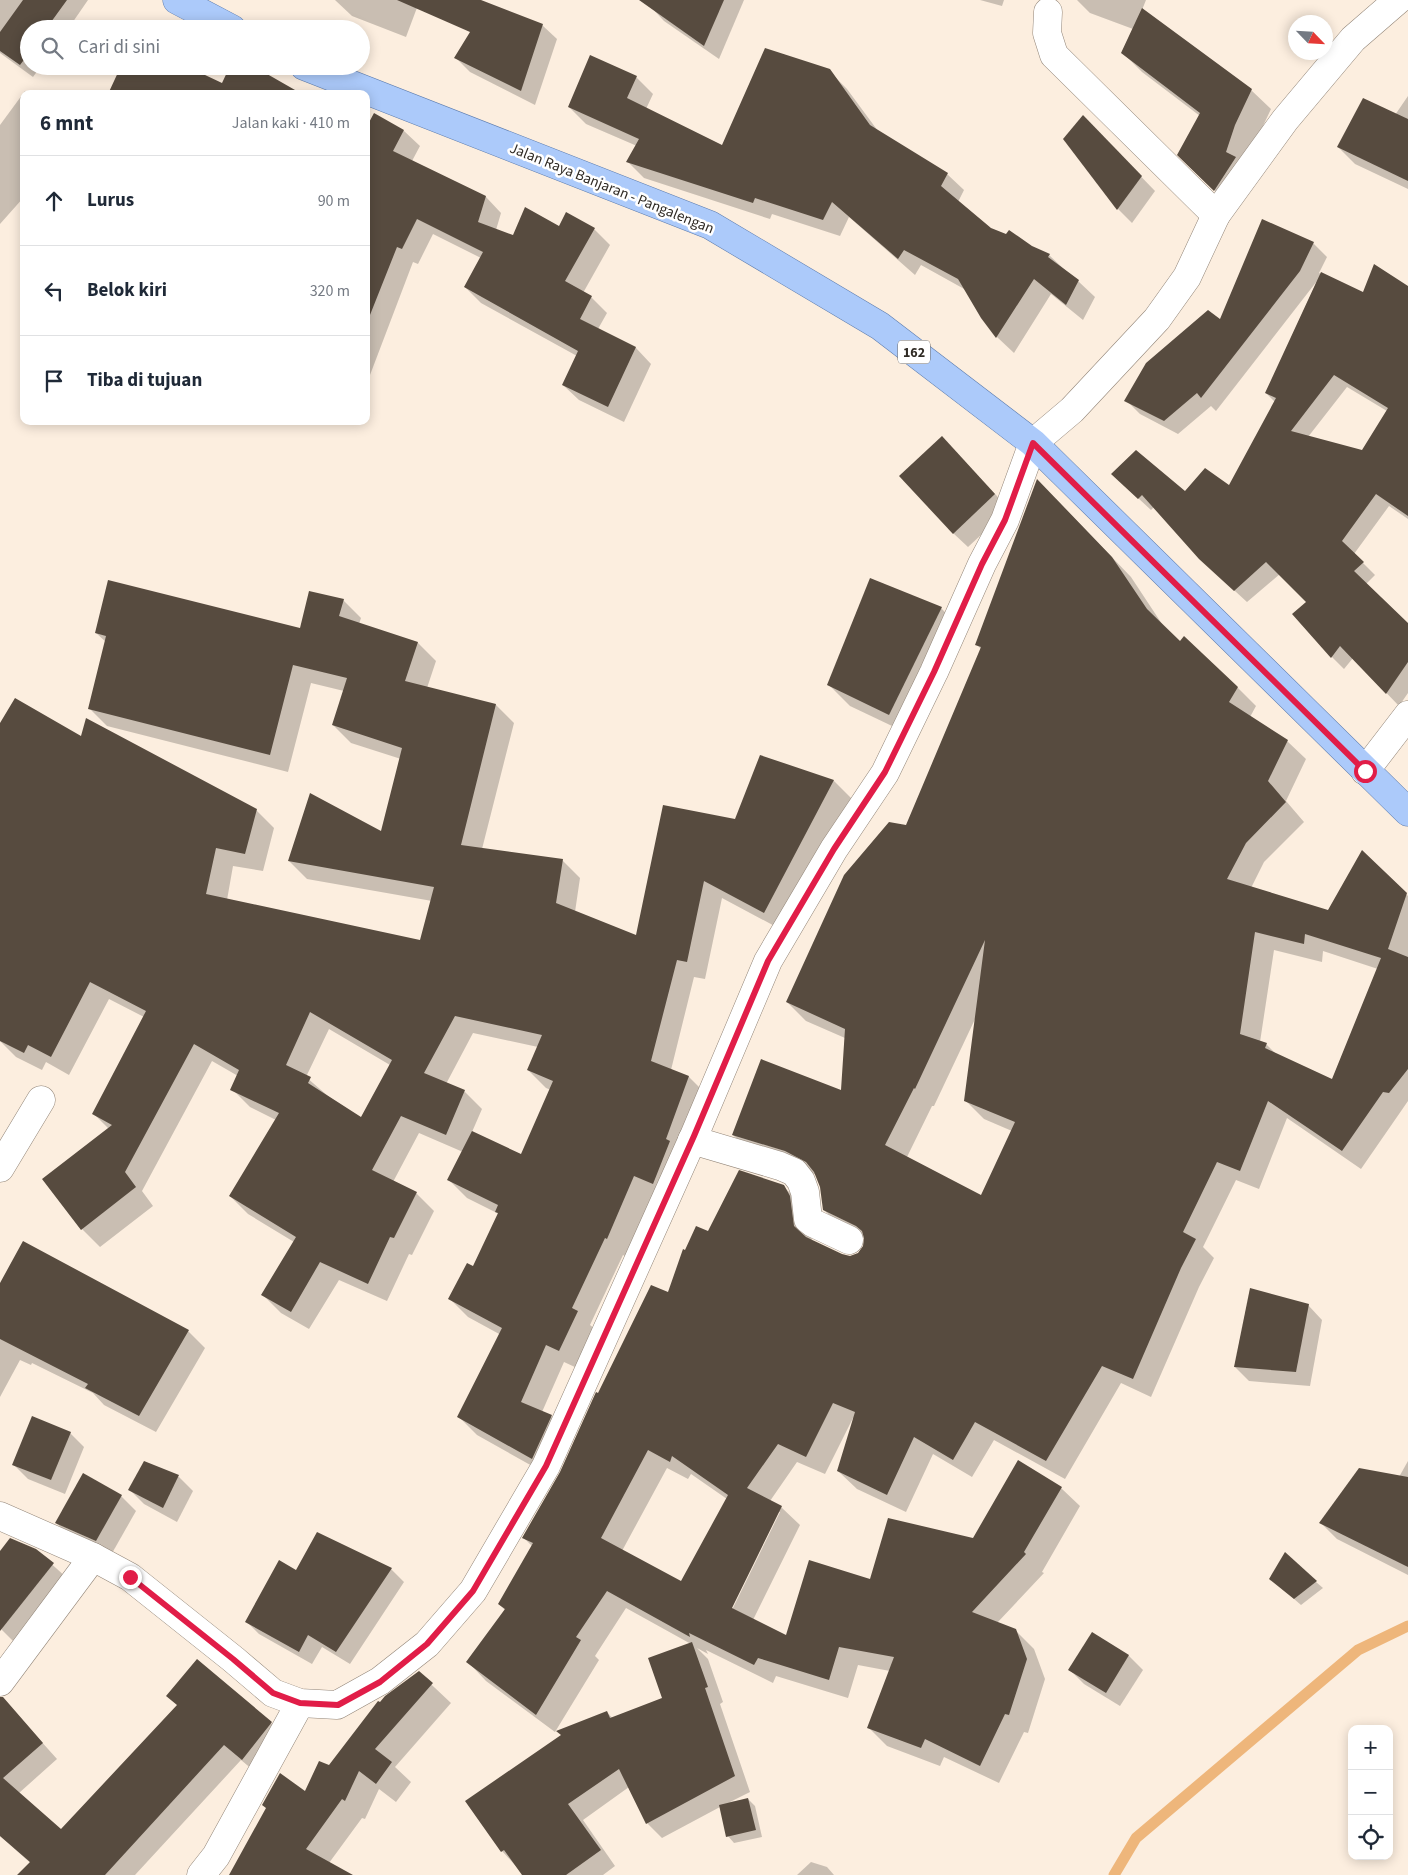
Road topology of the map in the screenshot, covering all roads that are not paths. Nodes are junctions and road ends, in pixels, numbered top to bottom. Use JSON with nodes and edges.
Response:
{"nodes":[{"id":1,"x":177,"y":0,"type":"edge"},
{"id":2,"x":1398,"y":0,"type":"edge"},
{"id":3,"x":1048,"y":12,"type":"dead end"},
{"id":4,"x":215,"y":20,"type":"edge"},
{"id":5,"x":327,"y":75,"type":"edge"},
{"id":6,"x":365,"y":90,"type":"edge"},
{"id":7,"x":370,"y":92,"type":"edge"},
{"id":8,"x":1216,"y":215,"type":"junction"},
{"id":9,"x":1033,"y":443,"type":"junction"},
{"id":10,"x":1408,"y":715,"type":"edge"},
{"id":11,"x":1365,"y":771,"type":"junction"},
{"id":12,"x":1408,"y":812,"type":"edge"},
{"id":13,"x":41,"y":1100,"type":"dead end"},
{"id":14,"x":692,"y":1140,"type":"junction"},
{"id":15,"x":0,"y":1168,"type":"edge"},
{"id":16,"x":848,"y":1240,"type":"dead end"},
{"id":17,"x":0,"y":1516,"type":"edge"},
{"id":18,"x":94,"y":1557,"type":"junction"},
{"id":19,"x":0,"y":1682,"type":"edge"},
{"id":20,"x":300,"y":1703,"type":"junction"},
{"id":21,"x":201,"y":1875,"type":"edge"}],
"edges":[{"from":1,"to":4,"type":"main road"},
{"from":2,"to":8,"type":"street"},
{"from":3,"to":8,"type":"street"},
{"from":5,"to":6,"type":"main road","name":"Jalan Raya Banjaran - Pangalengan","number":"162"},
{"from":7,"to":9,"type":"main road","name":"Jalan Raya Banjaran - Pangalengan","number":"162"},
{"from":8,"to":9,"type":"street"},
{"from":9,"to":11,"type":"main road","name":"Jalan Raya Banjaran - Pangalengan","number":"162"},
{"from":9,"to":14,"type":"street"},
{"from":10,"to":11,"type":"street"},
{"from":11,"to":12,"type":"main road","name":"Jalan Raya Banjaran - Pangalengan","number":"162"},
{"from":13,"to":15,"type":"street"},
{"from":14,"to":16,"type":"street"},
{"from":14,"to":20,"type":"street"},
{"from":17,"to":18,"type":"street"},
{"from":18,"to":19,"type":"street"},
{"from":18,"to":20,"type":"street"},
{"from":20,"to":21,"type":"street"}]}
